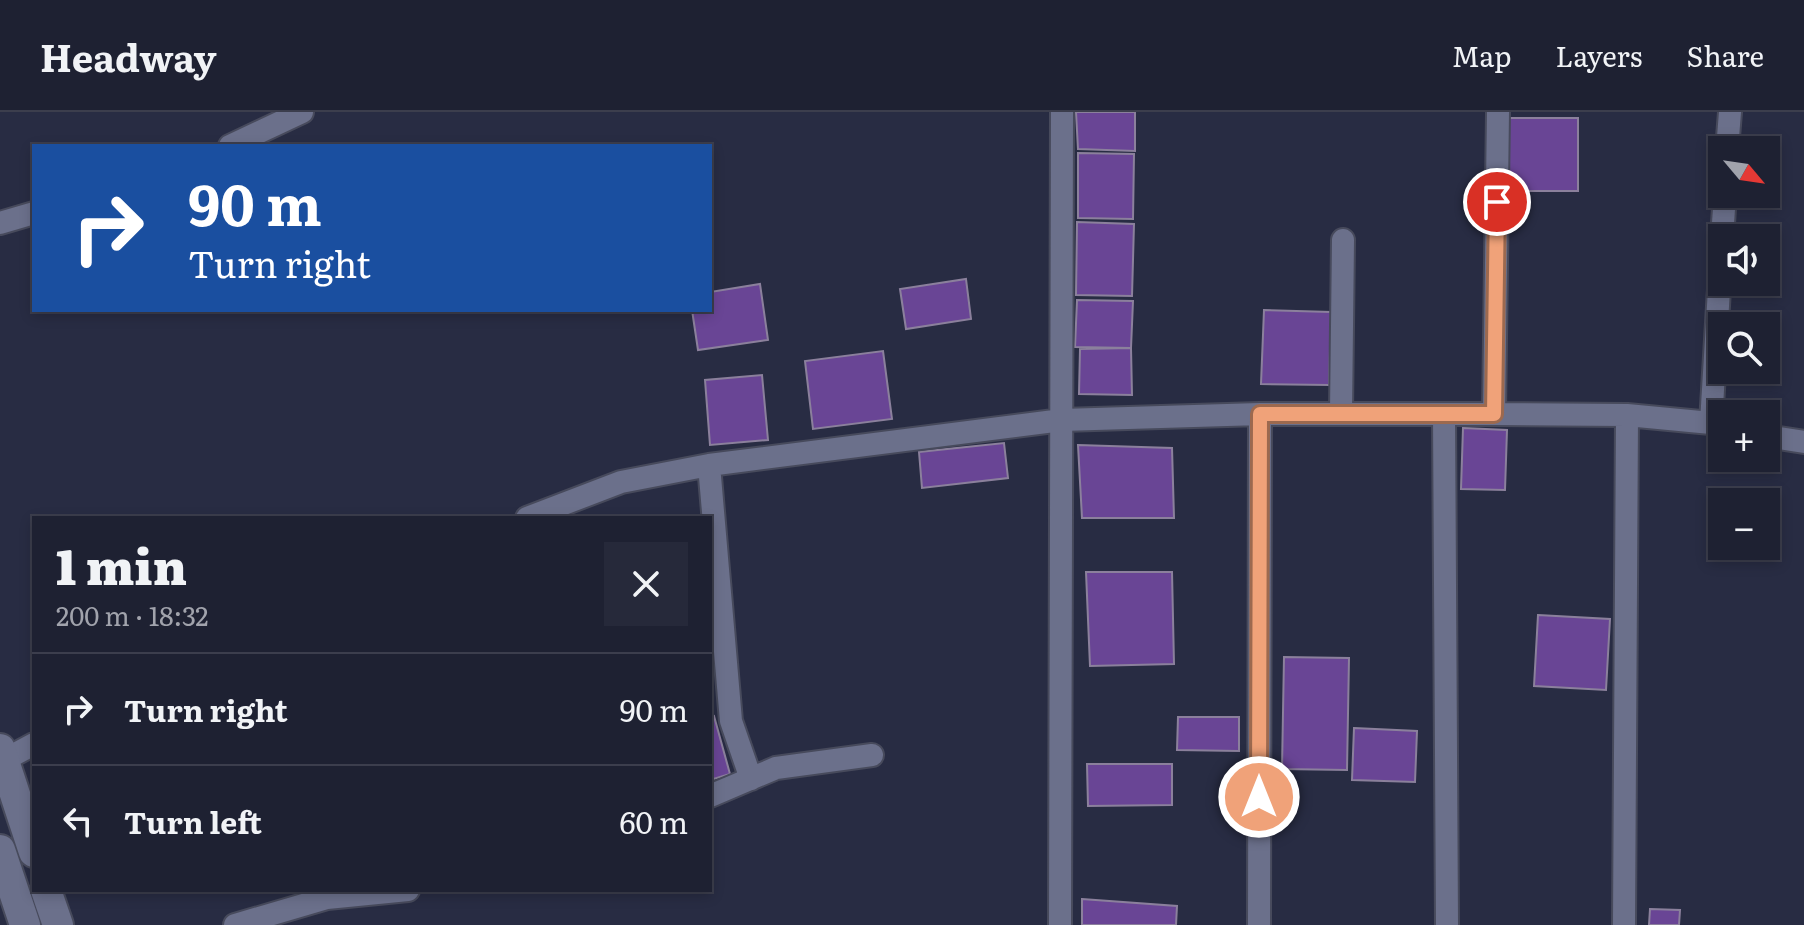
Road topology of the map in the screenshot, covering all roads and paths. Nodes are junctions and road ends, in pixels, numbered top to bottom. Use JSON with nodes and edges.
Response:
{"nodes":[{"id":1,"x":302,"y":112,"type":"edge"},
{"id":2,"x":1062,"y":112,"type":"edge"},
{"id":3,"x":1498,"y":112,"type":"edge"},
{"id":4,"x":1730,"y":112,"type":"edge"},
{"id":5,"x":1728,"y":136,"type":"edge"},
{"id":6,"x":234,"y":144,"type":"edge"},
{"id":7,"x":32,"y":214,"type":"edge"},
{"id":8,"x":0,"y":223,"type":"edge"},
{"id":9,"x":1343,"y":240,"type":"dead end"},
{"id":10,"x":1720,"y":296,"type":"edge"},
{"id":11,"x":1718,"y":400,"type":"edge"},
{"id":12,"x":1341,"y":413,"type":"junction"},
{"id":13,"x":1260,"y":414,"type":"junction"},
{"id":14,"x":1444,"y":414,"type":"junction"},
{"id":15,"x":1494,"y":414,"type":"junction"},
{"id":16,"x":1627,"y":415,"type":"junction"},
{"id":17,"x":1062,"y":420,"type":"junction"},
{"id":18,"x":1708,"y":424,"type":"edge"},
{"id":19,"x":1780,"y":438,"type":"edge"},
{"id":20,"x":1804,"y":442,"type":"edge"},
{"id":21,"x":709,"y":465,"type":"junction"},
{"id":22,"x":532,"y":516,"type":"edge"},
{"id":23,"x":32,"y":745,"type":"edge"},
{"id":24,"x":2,"y":754,"type":"edge"},
{"id":25,"x":872,"y":755,"type":"dead end"},
{"id":26,"x":751,"y":779,"type":"junction"},
{"id":27,"x":712,"y":795,"type":"edge"},
{"id":28,"x":32,"y":846,"type":"edge"},
{"id":29,"x":0,"y":850,"type":"edge"},
{"id":30,"x":47,"y":892,"type":"edge"},
{"id":31,"x":388,"y":892,"type":"edge"},
{"id":32,"x":14,"y":907,"type":"edge"},
{"id":33,"x":58,"y":925,"type":"edge"},
{"id":34,"x":235,"y":925,"type":"edge"},
{"id":35,"x":1060,"y":925,"type":"edge"},
{"id":36,"x":1259,"y":925,"type":"edge"},
{"id":37,"x":1447,"y":925,"type":"edge"},
{"id":38,"x":1624,"y":925,"type":"edge"}],
"edges":[{"from":1,"to":6,"type":"street"},
{"from":2,"to":17,"type":"street"},
{"from":3,"to":15,"type":"street"},
{"from":4,"to":5,"type":"street"},
{"from":7,"to":8,"type":"street"},
{"from":9,"to":12,"type":"street"},
{"from":10,"to":11,"type":"street"},
{"from":12,"to":13,"type":"street"},
{"from":12,"to":14,"type":"street"},
{"from":13,"to":17,"type":"street"},
{"from":13,"to":36,"type":"street"},
{"from":14,"to":15,"type":"street"},
{"from":14,"to":37,"type":"street"},
{"from":15,"to":16,"type":"street"},
{"from":16,"to":18,"type":"street"},
{"from":16,"to":38,"type":"street"},
{"from":17,"to":21,"type":"street"},
{"from":17,"to":35,"type":"street"},
{"from":19,"to":20,"type":"street"},
{"from":21,"to":22,"type":"street"},
{"from":21,"to":26,"type":"street"},
{"from":23,"to":24,"type":"street"},
{"from":24,"to":28,"type":"main road"},
{"from":25,"to":26,"type":"street"},
{"from":26,"to":27,"type":"street"},
{"from":29,"to":32,"type":"main road"},
{"from":30,"to":33,"type":"main road"},
{"from":31,"to":34,"type":"street"}]}
